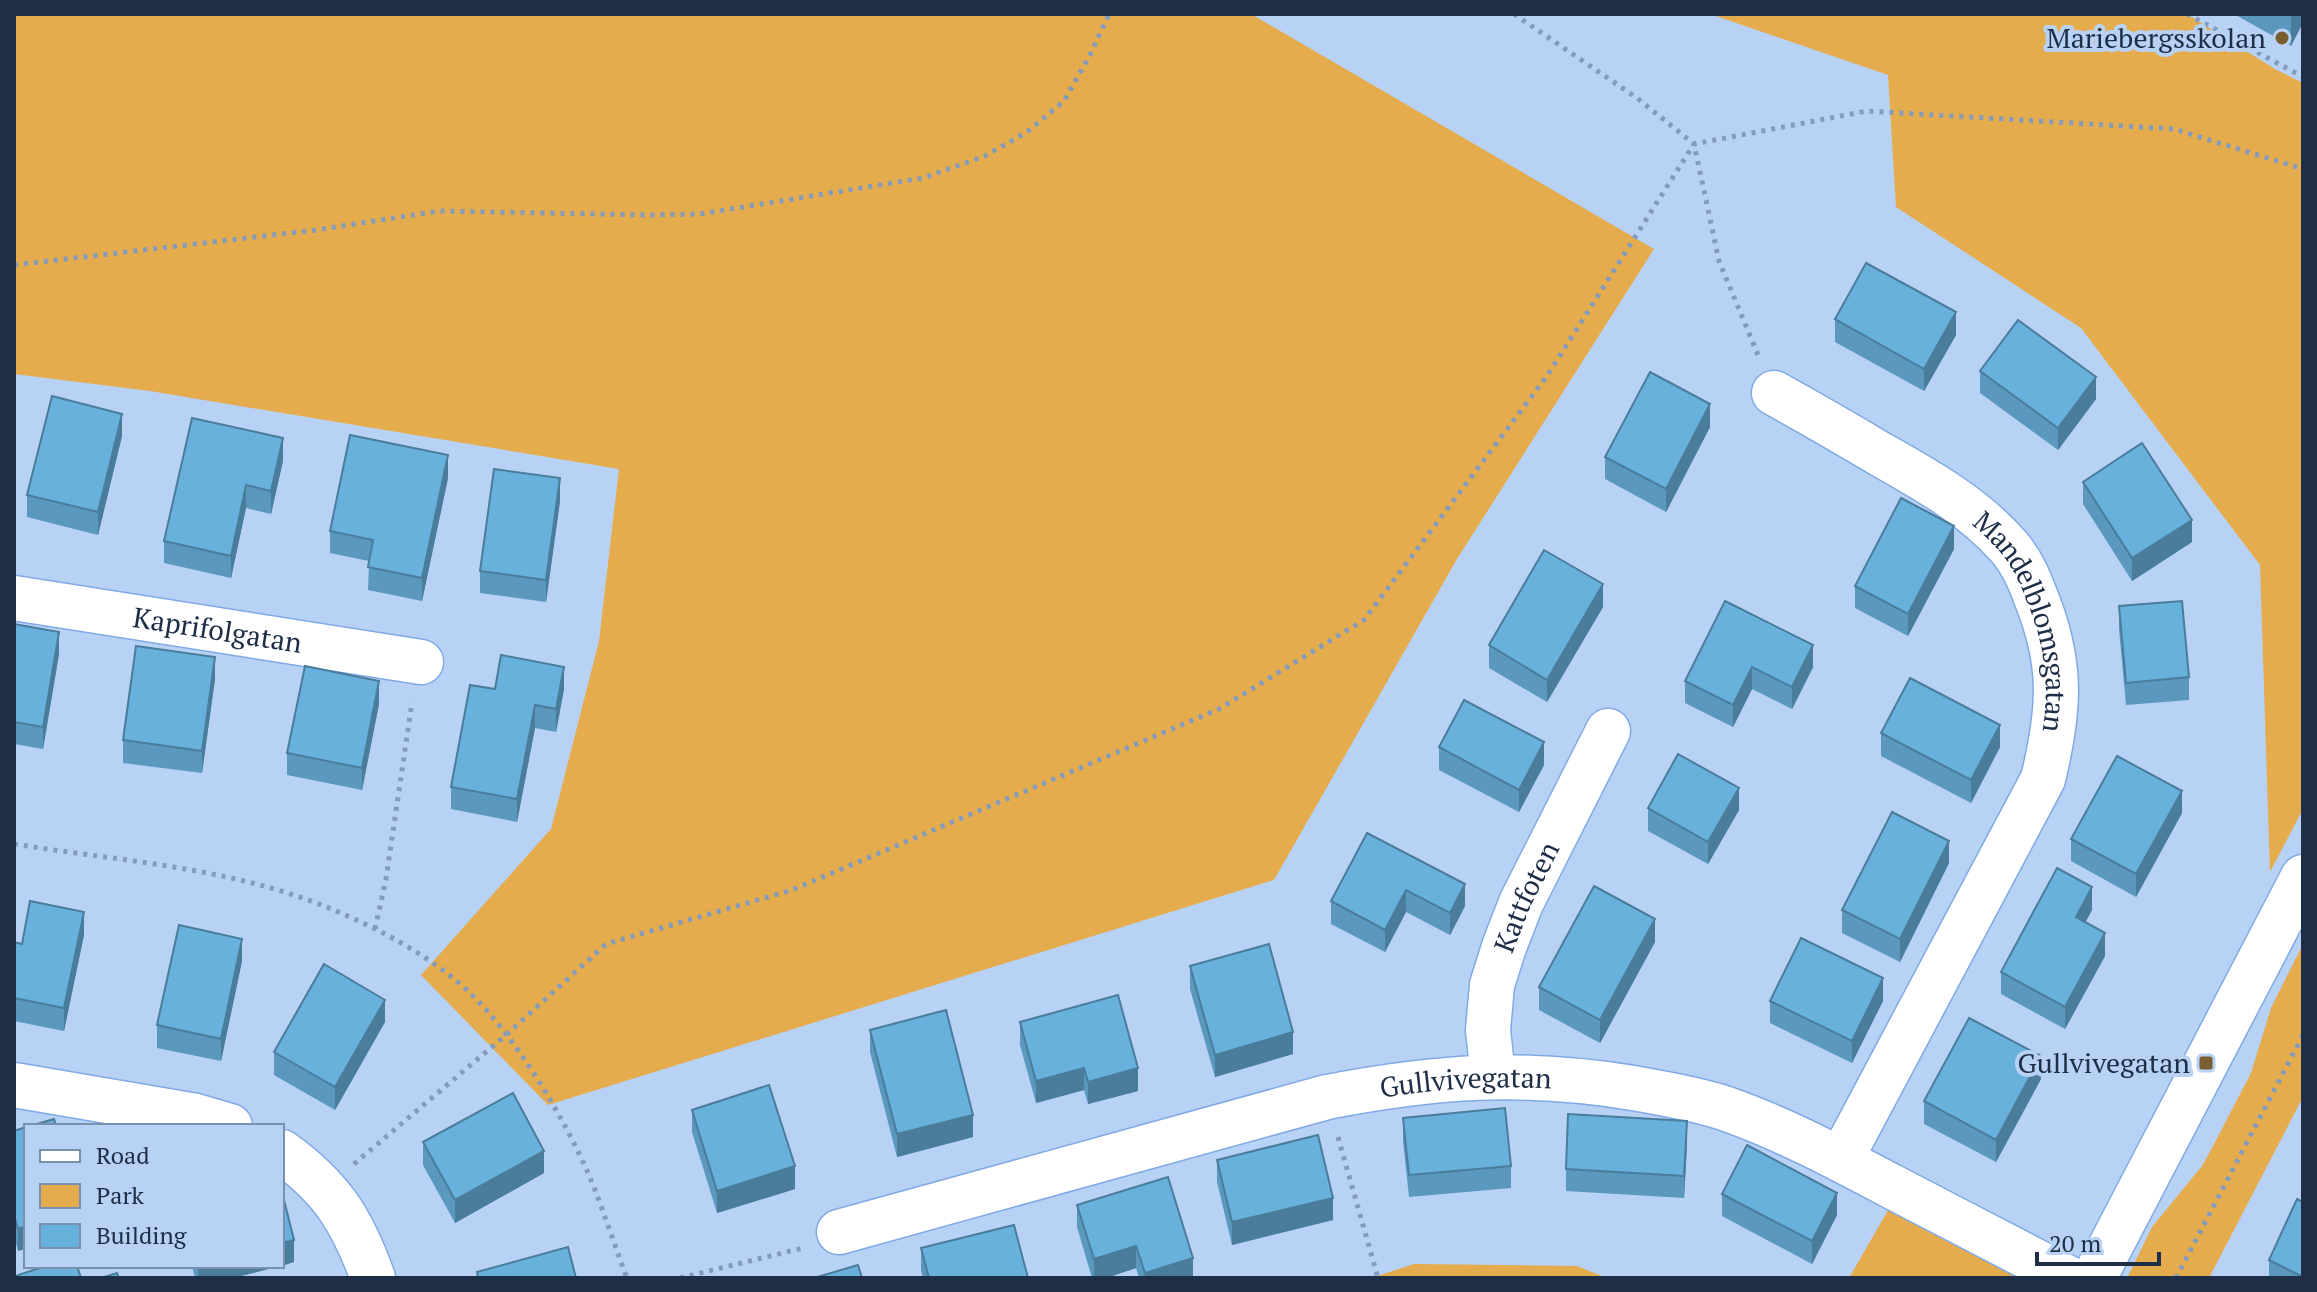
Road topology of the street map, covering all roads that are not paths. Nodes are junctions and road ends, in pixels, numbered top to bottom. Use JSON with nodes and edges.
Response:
{"nodes":[{"id":1,"x":1774,"y":393,"type":"road end"},
{"id":2,"x":14,"y":598,"type":"edge"},
{"id":3,"x":421,"y":662,"type":"road end"},
{"id":4,"x":1608,"y":731,"type":"dead end"},
{"id":5,"x":2303,"y":877,"type":"edge"},
{"id":6,"x":1493,"y":1076,"type":"junction"},
{"id":7,"x":14,"y":1085,"type":"edge"},
{"id":8,"x":223,"y":1124,"type":"edge"},
{"id":9,"x":284,"y":1154,"type":"edge"},
{"id":10,"x":1841,"y":1159,"type":"junction"},
{"id":11,"x":839,"y":1232,"type":"road end"},
{"id":12,"x":373,"y":1278,"type":"edge"},
{"id":13,"x":2068,"y":1278,"type":"edge"},
{"id":14,"x":2094,"y":1278,"type":"edge"}],
"edges":[{"from":1,"to":10,"type":"street","name":"Mandelblomsgatan"},
{"from":2,"to":3,"type":"street","name":"Kaprifolgatan"},
{"from":4,"to":6,"type":"street","name":"Kattfoten"},
{"from":5,"to":14,"type":"street"},
{"from":6,"to":10,"type":"street","name":"Gullvivegatan"},
{"from":6,"to":11,"type":"street","name":"Gullvivegatan"},
{"from":7,"to":8,"type":"street"},
{"from":9,"to":12,"type":"street"},
{"from":10,"to":13,"type":"street","name":"Gullvivegatan"}]}
